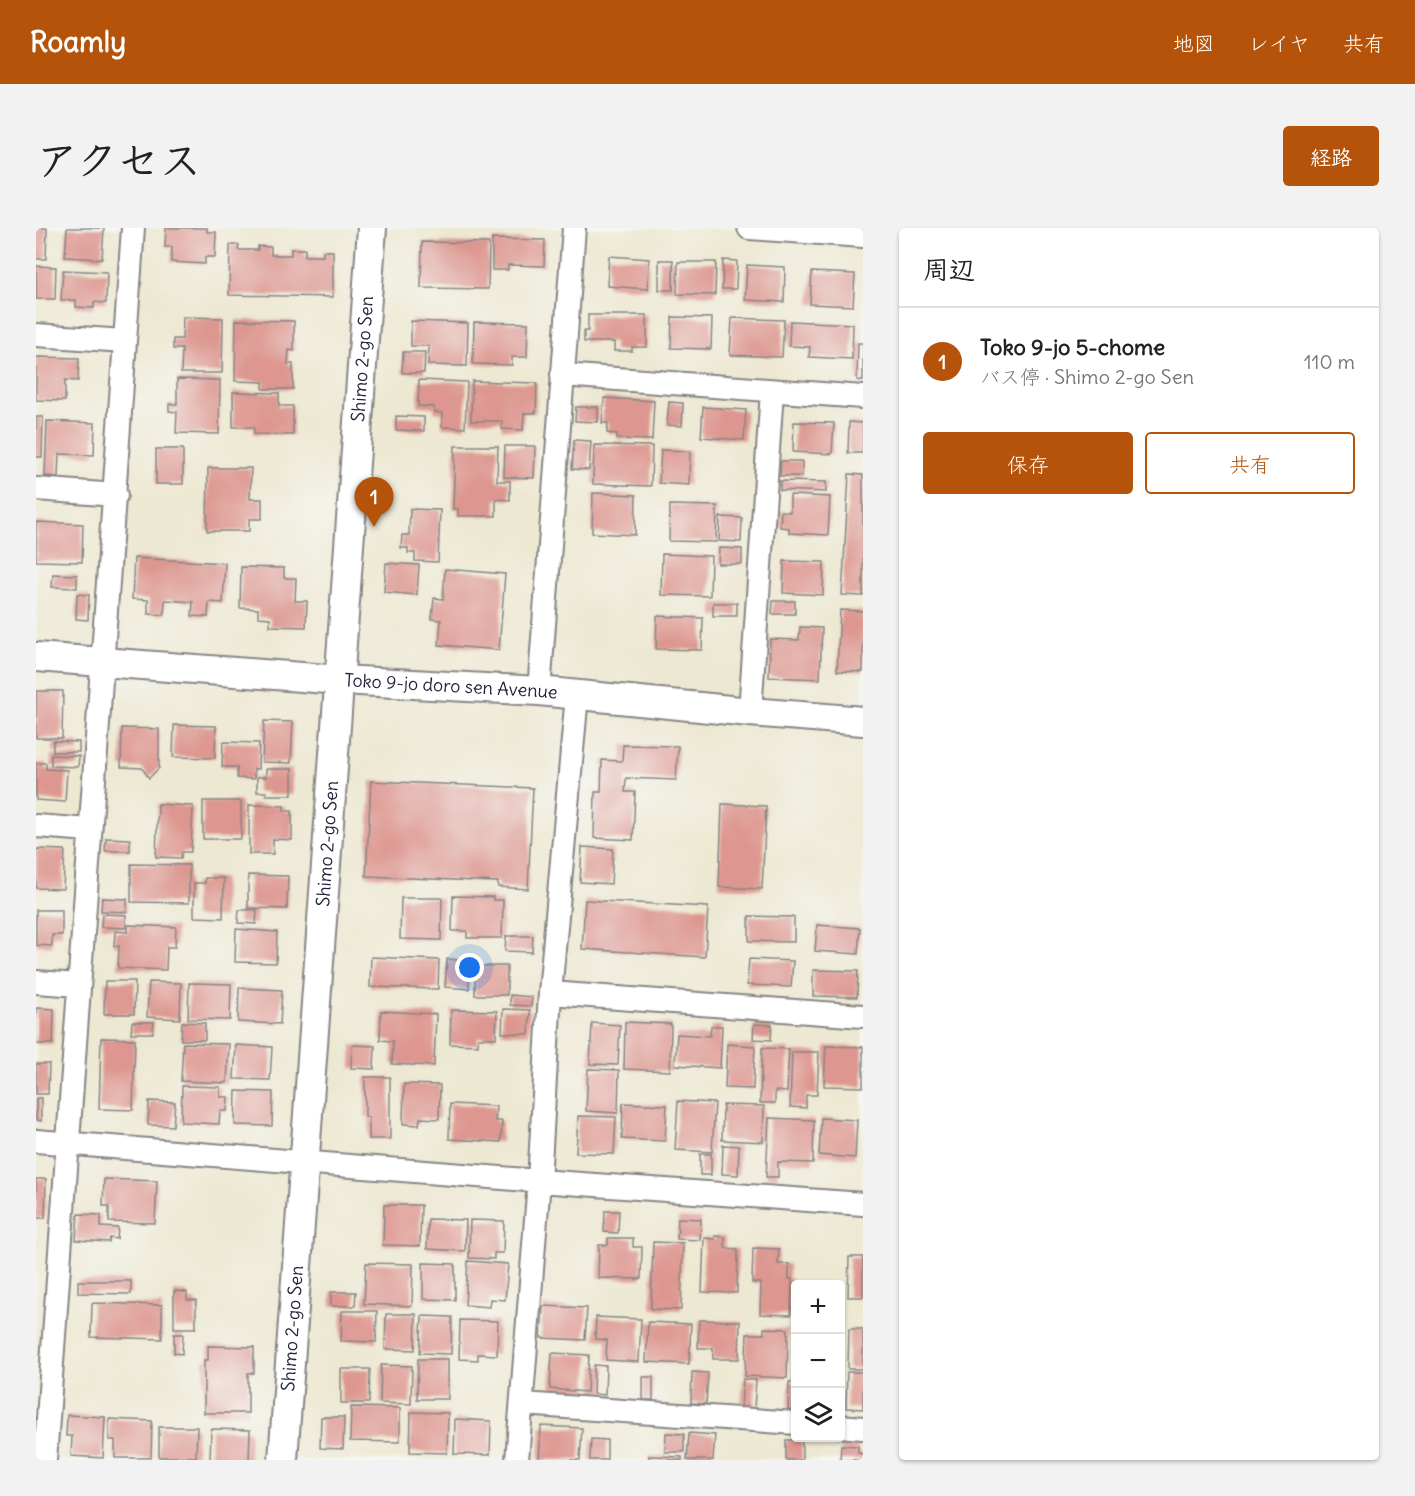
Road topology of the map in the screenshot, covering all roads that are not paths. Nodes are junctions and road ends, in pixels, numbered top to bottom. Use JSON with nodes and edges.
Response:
{"nodes":[{"id":1,"x":133,"y":228,"type":"edge"},
{"id":2,"x":372,"y":228,"type":"edge"},
{"id":3,"x":574,"y":228,"type":"edge"},
{"id":4,"x":749,"y":228,"type":"edge"},
{"id":5,"x":863,"y":236,"type":"edge"},
{"id":6,"x":36,"y":335,"type":"edge"},
{"id":7,"x":125,"y":341,"type":"junction"},
{"id":8,"x":562,"y":375,"type":"junction"},
{"id":9,"x":772,"y":391,"type":"junction"},
{"id":10,"x":863,"y":397,"type":"edge"},
{"id":11,"x":36,"y":489,"type":"edge"},
{"id":12,"x":116,"y":495,"type":"junction"},
{"id":13,"x":36,"y":657,"type":"edge"},
{"id":14,"x":102,"y":662,"type":"junction"},
{"id":15,"x":341,"y":680,"type":"junction"},
{"id":16,"x":539,"y":691,"type":"junction"},
{"id":17,"x":577,"y":695,"type":"junction"},
{"id":18,"x":750,"y":712,"type":"junction"},
{"id":19,"x":863,"y":721,"type":"edge"},
{"id":20,"x":36,"y":826,"type":"edge"},
{"id":21,"x":90,"y":830,"type":"junction"},
{"id":22,"x":36,"y":982,"type":"edge"},
{"id":23,"x":79,"y":985,"type":"junction"},
{"id":24,"x":550,"y":993,"type":"junction"},
{"id":25,"x":863,"y":1016,"type":"edge"},
{"id":26,"x":36,"y":1141,"type":"edge"},
{"id":27,"x":68,"y":1143,"type":"junction"},
{"id":28,"x":304,"y":1163,"type":"junction"},
{"id":29,"x":539,"y":1181,"type":"junction"},
{"id":30,"x":863,"y":1204,"type":"edge"},
{"id":31,"x":44,"y":1361,"type":"edge"},
{"id":32,"x":522,"y":1404,"type":"junction"},
{"id":33,"x":791,"y":1423,"type":"edge"},
{"id":34,"x":845,"y":1426,"type":"edge"},
{"id":35,"x":863,"y":1428,"type":"edge"},
{"id":36,"x":45,"y":1460,"type":"edge"},
{"id":37,"x":283,"y":1460,"type":"edge"},
{"id":38,"x":517,"y":1460,"type":"edge"}],
"edges":[{"from":1,"to":7,"type":"street"},
{"from":2,"to":15,"type":"street","name":"Shimo 2-go Sen"},
{"from":3,"to":8,"type":"street"},
{"from":4,"to":5,"type":"street"},
{"from":6,"to":7,"type":"street"},
{"from":7,"to":12,"type":"street"},
{"from":8,"to":9,"type":"street"},
{"from":8,"to":16,"type":"street"},
{"from":9,"to":10,"type":"street"},
{"from":9,"to":18,"type":"street"},
{"from":11,"to":12,"type":"street"},
{"from":12,"to":14,"type":"street"},
{"from":13,"to":14,"type":"street","name":"Toko 9-jo doro sen Avenue"},
{"from":14,"to":15,"type":"street","name":"Toko 9-jo doro sen Avenue"},
{"from":14,"to":21,"type":"street"},
{"from":15,"to":16,"type":"street","name":"Toko 9-jo doro sen Avenue"},
{"from":15,"to":28,"type":"street","name":"Shimo 2-go Sen"},
{"from":16,"to":17,"type":"street","name":"Toko 9-jo doro sen Avenue"},
{"from":17,"to":18,"type":"street","name":"Toko 9-jo doro sen Avenue"},
{"from":17,"to":24,"type":"street"},
{"from":18,"to":19,"type":"street","name":"Toko 9-jo doro sen Avenue"},
{"from":20,"to":21,"type":"street"},
{"from":21,"to":23,"type":"street"},
{"from":22,"to":23,"type":"street"},
{"from":23,"to":27,"type":"street"},
{"from":24,"to":25,"type":"street"},
{"from":24,"to":29,"type":"street"},
{"from":26,"to":27,"type":"street"},
{"from":27,"to":28,"type":"street"},
{"from":27,"to":31,"type":"street"},
{"from":28,"to":29,"type":"street"},
{"from":28,"to":37,"type":"street","name":"Shimo 2-go Sen"},
{"from":29,"to":30,"type":"street"},
{"from":29,"to":32,"type":"street"},
{"from":31,"to":36,"type":"street"},
{"from":32,"to":33,"type":"street"},
{"from":32,"to":38,"type":"street"},
{"from":34,"to":35,"type":"street"}]}
